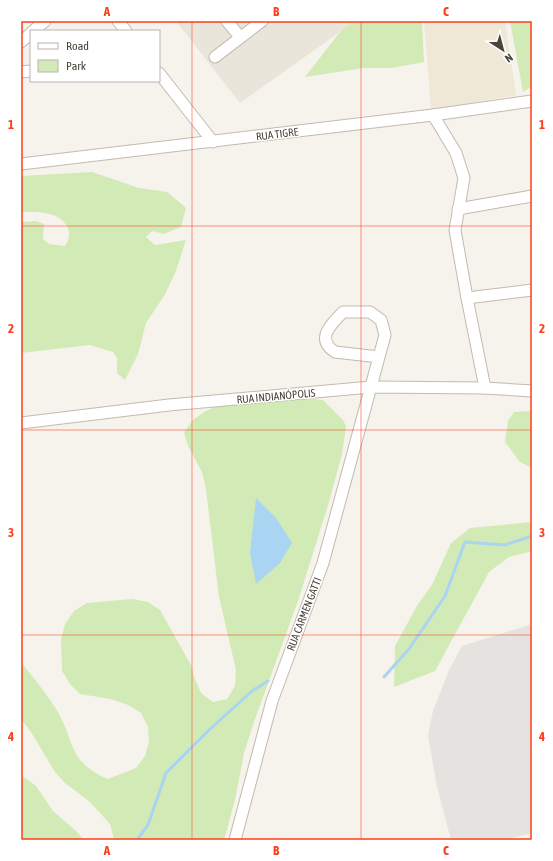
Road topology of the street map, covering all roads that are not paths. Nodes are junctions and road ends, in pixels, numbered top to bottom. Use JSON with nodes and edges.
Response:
{"nodes":[{"id":1,"x":44,"y":21,"type":"edge"},
{"id":2,"x":118,"y":21,"type":"edge"},
{"id":3,"x":227,"y":21,"type":"edge"},
{"id":4,"x":262,"y":21,"type":"edge"},
{"id":5,"x":34,"y":30,"type":"edge"},
{"id":6,"x":125,"y":30,"type":"edge"},
{"id":7,"x":30,"y":34,"type":"edge"},
{"id":8,"x":240,"y":37,"type":"junction"},
{"id":9,"x":21,"y":42,"type":"edge"},
{"id":10,"x":215,"y":57,"type":"dead end"},
{"id":11,"x":160,"y":74,"type":"edge"},
{"id":12,"x":532,"y":101,"type":"edge"},
{"id":13,"x":433,"y":115,"type":"junction"},
{"id":14,"x":212,"y":142,"type":"junction"},
{"id":15,"x":21,"y":164,"type":"edge"},
{"id":16,"x":532,"y":196,"type":"edge"},
{"id":17,"x":458,"y":209,"type":"junction"},
{"id":18,"x":532,"y":290,"type":"edge"},
{"id":19,"x":467,"y":298,"type":"junction"},
{"id":20,"x":379,"y":357,"type":"junction"},
{"id":21,"x":371,"y":388,"type":"junction"},
{"id":22,"x":485,"y":388,"type":"junction"},
{"id":23,"x":532,"y":391,"type":"edge"},
{"id":24,"x":21,"y":423,"type":"edge"},
{"id":25,"x":234,"y":840,"type":"edge"}],
"edges":[{"from":1,"to":5,"type":"street"},
{"from":2,"to":6,"type":"street"},
{"from":3,"to":8,"type":"street"},
{"from":4,"to":8,"type":"street"},
{"from":7,"to":9,"type":"street"},
{"from":8,"to":10,"type":"street"},
{"from":11,"to":14,"type":"street"},
{"from":12,"to":13,"type":"street","name":"RUA TIGRE"},
{"from":13,"to":14,"type":"street","name":"RUA TIGRE"},
{"from":13,"to":17,"type":"street"},
{"from":14,"to":15,"type":"street","name":"RUA TIGRE"},
{"from":16,"to":17,"type":"street"},
{"from":17,"to":19,"type":"street"},
{"from":18,"to":19,"type":"street"},
{"from":19,"to":22,"type":"street"},
{"from":20,"to":20,"type":"street"},
{"from":20,"to":21,"type":"street","name":"RUA CARMEN GATTI"},
{"from":21,"to":22,"type":"street","name":"RUA INDIANÓPOLIS"},
{"from":21,"to":24,"type":"street","name":"RUA INDIANÓPOLIS"},
{"from":21,"to":25,"type":"street","name":"RUA CARMEN GATTI"},
{"from":22,"to":23,"type":"street","name":"RUA INDIANÓPOLIS"}]}
